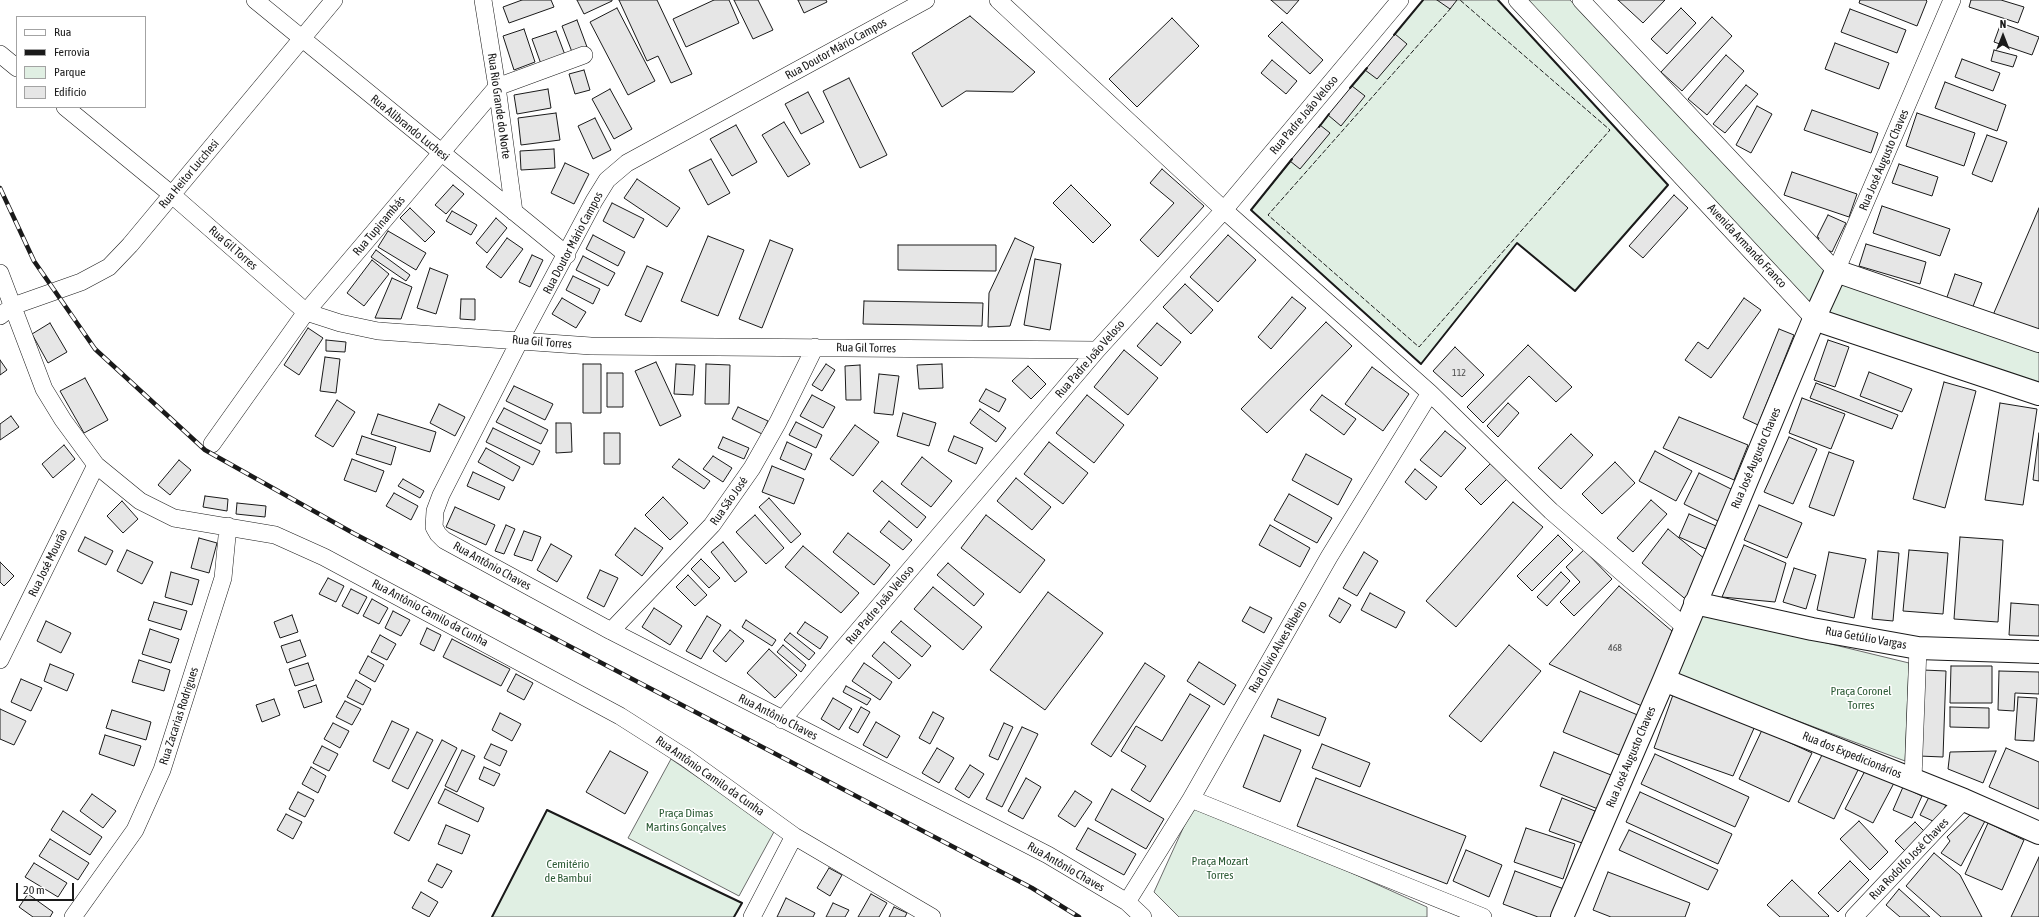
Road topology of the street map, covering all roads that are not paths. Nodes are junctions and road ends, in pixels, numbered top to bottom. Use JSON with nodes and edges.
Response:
{"nodes":[{"id":1,"x":255,"y":0,"type":"edge"},
{"id":2,"x":334,"y":0,"type":"edge"},
{"id":3,"x":483,"y":0,"type":"edge"},
{"id":4,"x":926,"y":0,"type":"edge"},
{"id":5,"x":998,"y":0,"type":"edge"},
{"id":6,"x":1400,"y":0,"type":"edge"},
{"id":7,"x":1517,"y":0,"type":"edge"},
{"id":8,"x":1581,"y":0,"type":"edge"},
{"id":9,"x":1952,"y":0,"type":"edge"},
{"id":10,"x":303,"y":39,"type":"junction"},
{"id":11,"x":0,"y":54,"type":"edge"},
{"id":12,"x":584,"y":55,"type":"dead end"},
{"id":13,"x":16,"y":67,"type":"edge"},
{"id":14,"x":498,"y":87,"type":"junction"},
{"id":15,"x":66,"y":108,"type":"edge"},
{"id":16,"x":441,"y":153,"type":"junction"},
{"id":17,"x":171,"y":194,"type":"junction"},
{"id":18,"x":1224,"y":210,"type":"junction"},
{"id":19,"x":514,"y":212,"type":"junction"},
{"id":20,"x":566,"y":255,"type":"junction"},
{"id":21,"x":1836,"y":271,"type":"junction"},
{"id":22,"x":0,"y":273,"type":"edge"},
{"id":23,"x":6,"y":311,"type":"edge"},
{"id":24,"x":306,"y":312,"type":"junction"},
{"id":25,"x":1814,"y":319,"type":"junction"},
{"id":26,"x":520,"y":340,"type":"junction"},
{"id":27,"x":2039,"y":341,"type":"edge"},
{"id":28,"x":814,"y":347,"type":"junction"},
{"id":29,"x":1097,"y":350,"type":"junction"},
{"id":30,"x":1430,"y":393,"type":"junction"},
{"id":31,"x":2039,"y":394,"type":"edge"},
{"id":32,"x":212,"y":444,"type":"dead end"},
{"id":33,"x":96,"y":465,"type":"junction"},
{"id":34,"x":228,"y":526,"type":"junction"},
{"id":35,"x":434,"y":527,"type":"joint"},
{"id":36,"x":1696,"y":603,"type":"junction"},
{"id":37,"x":1685,"y":627,"type":"junction"},
{"id":38,"x":611,"y":631,"type":"junction"},
{"id":39,"x":1918,"y":648,"type":"junction"},
{"id":40,"x":2039,"y":652,"type":"edge"},
{"id":41,"x":0,"y":660,"type":"edge"},
{"id":42,"x":1664,"y":680,"type":"junction"},
{"id":43,"x":782,"y":720,"type":"junction"},
{"id":44,"x":1913,"y":779,"type":"junction"},
{"id":45,"x":1191,"y":799,"type":"junction"},
{"id":46,"x":1964,"y":800,"type":"junction"},
{"id":47,"x":2039,"y":833,"type":"edge"},
{"id":48,"x":794,"y":836,"type":"junction"},
{"id":49,"x":1127,"y":902,"type":"junction"},
{"id":50,"x":73,"y":917,"type":"edge"},
{"id":51,"x":752,"y":917,"type":"edge"},
{"id":52,"x":932,"y":917,"type":"edge"},
{"id":53,"x":1143,"y":917,"type":"edge"},
{"id":54,"x":1483,"y":917,"type":"edge"},
{"id":55,"x":1562,"y":917,"type":"edge"},
{"id":56,"x":1854,"y":917,"type":"edge"}],
"edges":[{"from":1,"to":10,"type":"street","name":"Rua Alibrando Luchesi"},
{"from":2,"to":10,"type":"street","name":"Rua Heitor Lucchesi"},
{"from":3,"to":14,"type":"street","name":"Rua Rio Grande do Norte"},
{"from":4,"to":20,"type":"street","name":"Rua Doutor Mário Campos"},
{"from":5,"to":18,"type":"street"},
{"from":6,"to":18,"type":"street","name":"Rua Padre João Veloso"},
{"from":7,"to":25,"type":"street","name":"Avenida Armando Franco"},
{"from":8,"to":21,"type":"street"},
{"from":9,"to":21,"type":"street","name":"Rua José Augusto Chaves"},
{"from":10,"to":16,"type":"street","name":"Rua Alibrando Luchesi"},
{"from":10,"to":17,"type":"street","name":"Rua Heitor Lucchesi"},
{"from":11,"to":13,"type":"street"},
{"from":12,"to":14,"type":"street","name":"Rua Tupinambás"},
{"from":14,"to":16,"type":"street","name":"Rua Tupinambás"},
{"from":14,"to":19,"type":"street","name":"Rua Rio Grande do Norte"},
{"from":15,"to":17,"type":"street","name":"Rua Gil Torres"},
{"from":16,"to":19,"type":"street","name":"Rua Alibrando Luchesi"},
{"from":16,"to":24,"type":"street","name":"Rua Tupinambás"},
{"from":17,"to":23,"type":"street","name":"Rua Heitor Lucchesi"},
{"from":17,"to":24,"type":"street","name":"Rua Gil Torres"},
{"from":18,"to":29,"type":"street","name":"Rua Padre João Veloso"},
{"from":18,"to":30,"type":"street"},
{"from":19,"to":20,"type":"street","name":"Rua Alibrando Luchesi"},
{"from":20,"to":26,"type":"street","name":"Rua Doutor Mário Campos"},
{"from":21,"to":25,"type":"street","name":"Rua José Augusto Chaves"},
{"from":21,"to":27,"type":"street"},
{"from":22,"to":23,"type":"street","name":"Rua Antônio Camilo da Cunha"},
{"from":23,"to":33,"type":"street","name":"Rua Antônio Camilo da Cunha"},
{"from":24,"to":26,"type":"street","name":"Rua Gil Torres"},
{"from":24,"to":32,"type":"street","name":"Rua Tupinambás"},
{"from":25,"to":31,"type":"street","name":"Avenida Armando Franco"},
{"from":25,"to":36,"type":"street","name":"Rua José Augusto Chaves"},
{"from":26,"to":28,"type":"street","name":"Rua Gil Torres"},
{"from":26,"to":35,"type":"street","name":"Rua Doutor Mário Campos"},
{"from":28,"to":29,"type":"street","name":"Rua Gil Torres"},
{"from":28,"to":38,"type":"street","name":"Rua São José"},
{"from":29,"to":43,"type":"street","name":"Rua Padre João Veloso"},
{"from":30,"to":37,"type":"street"},
{"from":30,"to":45,"type":"street","name":"Rua Olívio Alves Ribeiro"},
{"from":33,"to":34,"type":"street","name":"Rua Antônio Camilo da Cunha"},
{"from":33,"to":41,"type":"street","name":"Rua José Mourão"},
{"from":34,"to":48,"type":"street","name":"Rua Antônio Camilo da Cunha"},
{"from":34,"to":50,"type":"street","name":"Rua Zacarias Rodrigues"},
{"from":35,"to":38,"type":"street","name":"Rua Antônio Chaves"},
{"from":36,"to":37,"type":"street","name":"Rua José Augusto Chaves"},
{"from":36,"to":39,"type":"street","name":"Rua Getúlio Vargas"},
{"from":37,"to":42,"type":"street","name":"Rua José Augusto Chaves"},
{"from":38,"to":43,"type":"street","name":"Rua Antônio Chaves"},
{"from":39,"to":40,"type":"street","name":"Rua Getúlio Vargas"},
{"from":39,"to":44,"type":"street"},
{"from":42,"to":44,"type":"street","name":"Rua dos Expedicionários"},
{"from":42,"to":55,"type":"street","name":"Rua José Augusto Chaves"},
{"from":43,"to":49,"type":"street","name":"Rua Antônio Chaves"},
{"from":44,"to":46,"type":"street","name":"Rua dos Expedicionários"},
{"from":45,"to":49,"type":"street","name":"Rua Olívio Alves Ribeiro"},
{"from":45,"to":54,"type":"street"},
{"from":46,"to":47,"type":"street","name":"Rua dos Expedicionários"},
{"from":46,"to":56,"type":"street","name":"Rua Rodolfo José Chaves"},
{"from":48,"to":51,"type":"street"},
{"from":48,"to":52,"type":"street","name":"Rua Antônio Camilo da Cunha"},
{"from":49,"to":53,"type":"street"}]}
